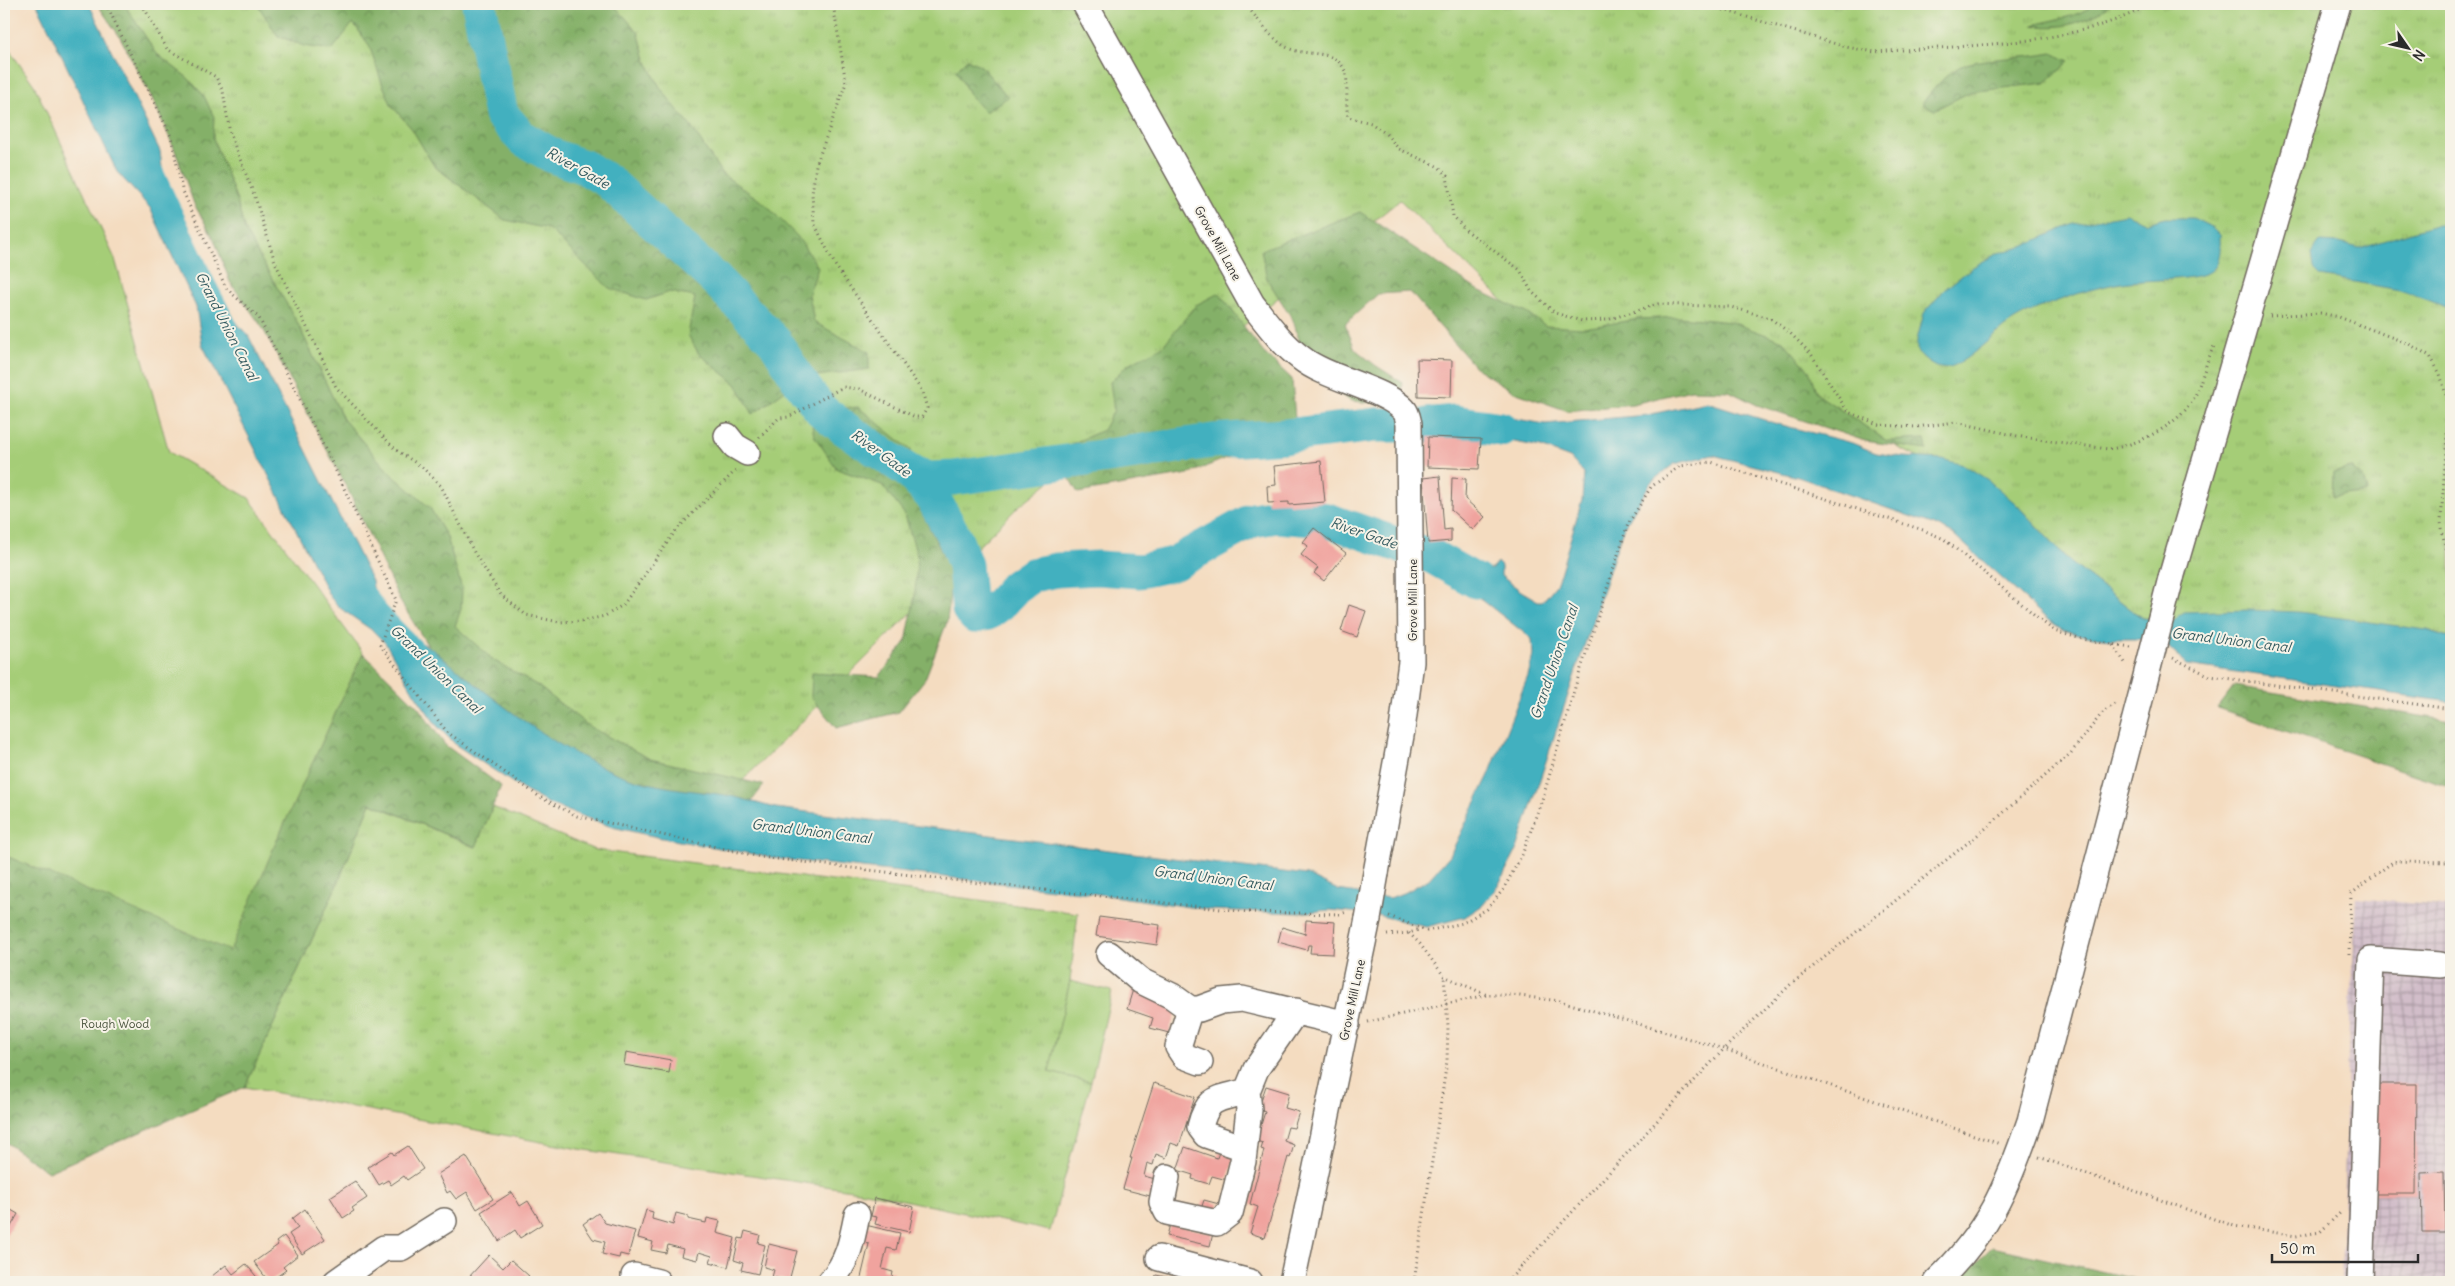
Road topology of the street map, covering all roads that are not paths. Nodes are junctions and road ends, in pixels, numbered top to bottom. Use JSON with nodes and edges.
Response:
{"nodes":[{"id":1,"x":1085,"y":4,"type":"edge"},
{"id":2,"x":2338,"y":4,"type":"edge"},
{"id":3,"x":727,"y":436,"type":"dead end"},
{"id":4,"x":747,"y":453,"type":"road end"},
{"id":5,"x":1109,"y":954,"type":"dead end"},
{"id":6,"x":2440,"y":965,"type":"dead end"},
{"id":7,"x":1190,"y":1008,"type":"junction"},
{"id":8,"x":1296,"y":1011,"type":"junction"},
{"id":9,"x":1347,"y":1024,"type":"junction"},
{"id":10,"x":1200,"y":1062,"type":"dead end"},
{"id":11,"x":1247,"y":1091,"type":"junction"},
{"id":12,"x":1244,"y":1148,"type":"junction"},
{"id":13,"x":1166,"y":1177,"type":"dead end"},
{"id":14,"x":857,"y":1215,"type":"dead end"},
{"id":15,"x":444,"y":1221,"type":"dead end"},
{"id":16,"x":1159,"y":1258,"type":"dead end"},
{"id":17,"x":634,"y":1276,"type":"dead end"},
{"id":18,"x":336,"y":1282,"type":"edge"},
{"id":19,"x":658,"y":1282,"type":"edge"},
{"id":20,"x":830,"y":1282,"type":"edge"},
{"id":21,"x":1250,"y":1282,"type":"edge"},
{"id":22,"x":1292,"y":1282,"type":"edge"},
{"id":23,"x":1936,"y":1282,"type":"edge"},
{"id":24,"x":2360,"y":1282,"type":"edge"}],
"edges":[{"from":1,"to":9,"type":"street","name":"Grove Mill Lane","bridge":true},
{"from":2,"to":23,"type":"street","bridge":true},
{"from":3,"to":4,"type":"street"},
{"from":5,"to":7,"type":"street"},
{"from":6,"to":24,"type":"street"},
{"from":7,"to":8,"type":"street"},
{"from":7,"to":10,"type":"street"},
{"from":8,"to":9,"type":"street"},
{"from":8,"to":11,"type":"street"},
{"from":9,"to":22,"type":"street","name":"Grove Mill Lane"},
{"from":11,"to":12,"type":"street"},
{"from":11,"to":12,"type":"street"},
{"from":12,"to":13,"type":"street"},
{"from":14,"to":20,"type":"street"},
{"from":15,"to":18,"type":"street"},
{"from":16,"to":21,"type":"street"},
{"from":17,"to":19,"type":"street"}]}
